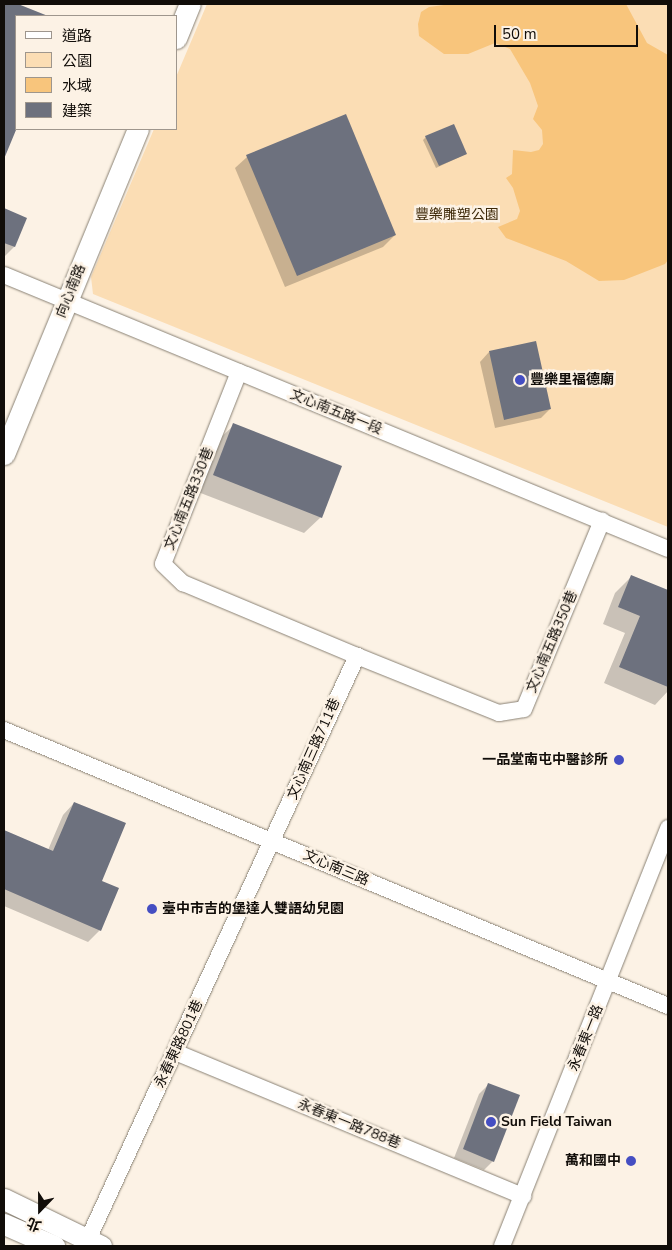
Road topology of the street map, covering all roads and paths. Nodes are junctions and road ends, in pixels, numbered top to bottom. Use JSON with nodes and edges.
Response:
{"nodes":[{"id":1,"x":190,"y":4,"type":"edge"},
{"id":2,"x":178,"y":33,"type":"edge"},
{"id":3,"x":138,"y":130,"type":"edge"},
{"id":4,"x":4,"y":275,"type":"edge"},
{"id":5,"x":67,"y":301,"type":"junction"},
{"id":6,"x":239,"y":372,"type":"junction"},
{"id":7,"x":4,"y":454,"type":"edge"},
{"id":8,"x":602,"y":521,"type":"junction"},
{"id":9,"x":668,"y":549,"type":"edge"},
{"id":10,"x":356,"y":656,"type":"junction"},
{"id":11,"x":4,"y":730,"type":"edge"},
{"id":12,"x":668,"y":828,"type":"edge"},
{"id":13,"x":272,"y":841,"type":"junction"},
{"id":14,"x":609,"y":981,"type":"junction"},
{"id":15,"x":668,"y":1006,"type":"edge"},
{"id":16,"x":175,"y":1052,"type":"junction"},
{"id":17,"x":523,"y":1196,"type":"junction"},
{"id":18,"x":4,"y":1199,"type":"edge"},
{"id":19,"x":4,"y":1224,"type":"edge"},
{"id":20,"x":92,"y":1244,"type":"edge"},
{"id":21,"x":54,"y":1246,"type":"edge"},
{"id":22,"x":502,"y":1246,"type":"edge"}],
"edges":[{"from":1,"to":2,"type":"street"},
{"from":3,"to":5,"type":"street","name":"向心南路"},
{"from":4,"to":5,"type":"street","name":"文心南五路一段"},
{"from":5,"to":6,"type":"street","name":"文心南五路一段"},
{"from":5,"to":7,"type":"street","name":"向心南路"},
{"from":6,"to":8,"type":"street","name":"文心南五路一段"},
{"from":6,"to":10,"type":"street","name":"文心南五路330巷"},
{"from":8,"to":9,"type":"street","name":"文心南五路一段"},
{"from":8,"to":10,"type":"street","name":"文心南五路350巷"},
{"from":10,"to":13,"type":"street","name":"文心南三路711巷"},
{"from":11,"to":13,"type":"street","name":"文心南三路"},
{"from":12,"to":14,"type":"street","name":"永春東一路"},
{"from":13,"to":14,"type":"street","name":"文心南三路"},
{"from":13,"to":16,"type":"street","name":"永春東路801巷"},
{"from":14,"to":15,"type":"street","name":"文心南三路"},
{"from":14,"to":17,"type":"street","name":"永春東一路"},
{"from":16,"to":17,"type":"street","name":"永春東一路788巷"},
{"from":16,"to":20,"type":"street","name":"永春東路801巷"},
{"from":17,"to":22,"type":"street","name":"永春東一路"},
{"from":18,"to":20,"type":"street"},
{"from":19,"to":21,"type":"street"}]}
